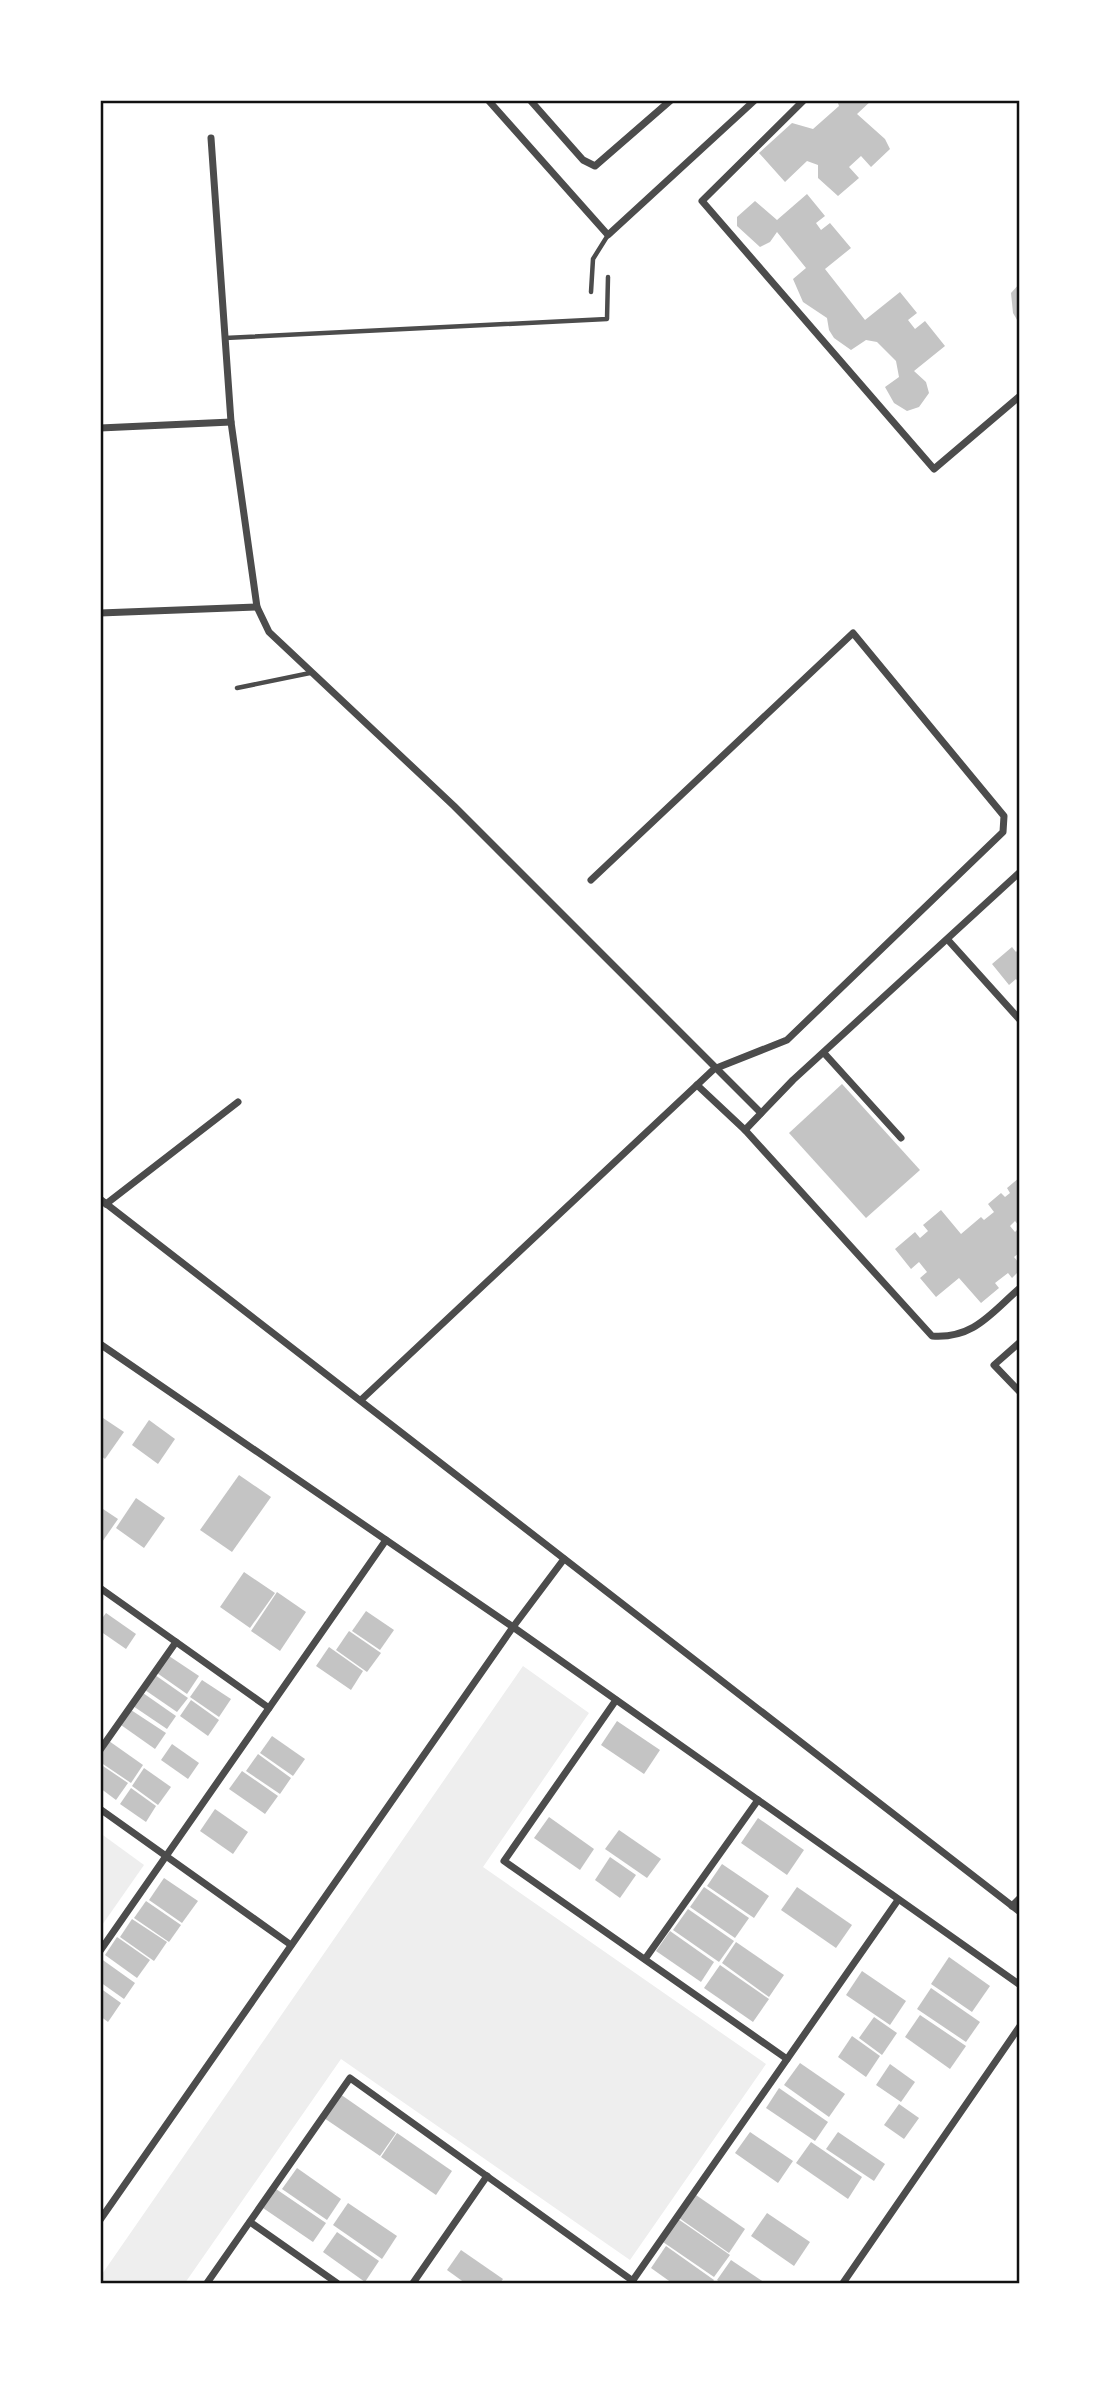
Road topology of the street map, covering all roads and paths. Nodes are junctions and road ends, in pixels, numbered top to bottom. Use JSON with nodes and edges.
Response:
{"nodes":[{"id":1,"x":488,"y":100,"type":"edge"},
{"id":2,"x":530,"y":100,"type":"edge"},
{"id":3,"x":671,"y":100,"type":"edge"},
{"id":4,"x":755,"y":100,"type":"edge"},
{"id":5,"x":804,"y":100,"type":"edge"},
{"id":6,"x":211,"y":138,"type":"dead end"},
{"id":7,"x":608,"y":235,"type":"junction"},
{"id":8,"x":608,"y":277,"type":"dead end"},
{"id":9,"x":591,"y":292,"type":"dead end"},
{"id":10,"x":225,"y":338,"type":"junction"},
{"id":11,"x":1020,"y":396,"type":"edge"},
{"id":12,"x":231,"y":422,"type":"junction"},
{"id":13,"x":100,"y":429,"type":"edge"},
{"id":14,"x":257,"y":607,"type":"junction"},
{"id":15,"x":100,"y":613,"type":"edge"},
{"id":16,"x":310,"y":673,"type":"junction"},
{"id":17,"x":237,"y":688,"type":"dead end"},
{"id":18,"x":1020,"y":872,"type":"edge"},
{"id":19,"x":591,"y":880,"type":"dead end"},
{"id":20,"x":947,"y":940,"type":"junction"},
{"id":21,"x":1020,"y":1020,"type":"edge"},
{"id":22,"x":824,"y":1053,"type":"junction"},
{"id":23,"x":714,"y":1069,"type":"junction"},
{"id":24,"x":697,"y":1085,"type":"junction"},
{"id":25,"x":238,"y":1102,"type":"dead end"},
{"id":26,"x":761,"y":1114,"type":"junction"},
{"id":27,"x":745,"y":1130,"type":"junction"},
{"id":28,"x":901,"y":1138,"type":"dead end"},
{"id":29,"x":103,"y":1202,"type":"edge"},
{"id":30,"x":1020,"y":1288,"type":"edge"},
{"id":31,"x":1020,"y":1342,"type":"edge"},
{"id":32,"x":100,"y":1344,"type":"edge"},
{"id":33,"x":1020,"y":1392,"type":"edge"},
{"id":34,"x":361,"y":1400,"type":"junction"},
{"id":35,"x":386,"y":1540,"type":"junction"},
{"id":36,"x":564,"y":1559,"type":"junction"},
{"id":37,"x":100,"y":1588,"type":"edge"},
{"id":38,"x":513,"y":1627,"type":"junction"},
{"id":39,"x":176,"y":1642,"type":"junction"},
{"id":40,"x":616,"y":1700,"type":"junction"},
{"id":41,"x":269,"y":1708,"type":"junction"},
{"id":42,"x":100,"y":1750,"type":"edge"},
{"id":43,"x":758,"y":1800,"type":"junction"},
{"id":44,"x":100,"y":1809,"type":"edge"},
{"id":45,"x":166,"y":1856,"type":"junction"},
{"id":46,"x":1020,"y":1898,"type":"edge"},
{"id":47,"x":898,"y":1899,"type":"junction"},
{"id":48,"x":1012,"y":1906,"type":"junction"},
{"id":49,"x":1020,"y":1912,"type":"edge"},
{"id":50,"x":291,"y":1945,"type":"junction"},
{"id":51,"x":100,"y":1951,"type":"edge"},
{"id":52,"x":645,"y":1959,"type":"junction"},
{"id":53,"x":1020,"y":1986,"type":"edge"},
{"id":54,"x":1020,"y":2026,"type":"edge"},
{"id":55,"x":787,"y":2059,"type":"junction"},
{"id":56,"x":487,"y":2176,"type":"junction"},
{"id":57,"x":100,"y":2220,"type":"edge"},
{"id":58,"x":250,"y":2222,"type":"junction"},
{"id":59,"x":632,"y":2282,"type":"edge"},
{"id":60,"x":207,"y":2283,"type":"edge"},
{"id":61,"x":337,"y":2283,"type":"edge"},
{"id":62,"x":413,"y":2283,"type":"edge"},
{"id":63,"x":843,"y":2283,"type":"edge"}],
"edges":[{"from":1,"to":7,"type":"street"},
{"from":2,"to":3,"type":"street"},
{"from":4,"to":7,"type":"street"},
{"from":5,"to":11,"type":"street"},
{"from":6,"to":10,"type":"street"},
{"from":7,"to":9,"type":"lane"},
{"from":8,"to":10,"type":"lane"},
{"from":10,"to":12,"type":"street"},
{"from":12,"to":13,"type":"street"},
{"from":12,"to":14,"type":"street"},
{"from":14,"to":15,"type":"street"},
{"from":14,"to":16,"type":"street"},
{"from":16,"to":17,"type":"lane"},
{"from":16,"to":23,"type":"street"},
{"from":18,"to":20,"type":"street"},
{"from":19,"to":23,"type":"street"},
{"from":20,"to":21,"type":"street"},
{"from":20,"to":22,"type":"street"},
{"from":22,"to":26,"type":"street"},
{"from":22,"to":28,"type":"street"},
{"from":23,"to":24,"type":"street"},
{"from":23,"to":26,"type":"street"},
{"from":24,"to":27,"type":"street"},
{"from":24,"to":34,"type":"street"},
{"from":25,"to":29,"type":"street"},
{"from":26,"to":27,"type":"street"},
{"from":27,"to":30,"type":"street"},
{"from":29,"to":34,"type":"street"},
{"from":31,"to":33,"type":"street"},
{"from":32,"to":35,"type":"street"},
{"from":34,"to":36,"type":"street"},
{"from":35,"to":38,"type":"street"},
{"from":35,"to":41,"type":"street"},
{"from":36,"to":38,"type":"street"},
{"from":36,"to":48,"type":"street"},
{"from":37,"to":39,"type":"street"},
{"from":38,"to":40,"type":"street"},
{"from":38,"to":50,"type":"street"},
{"from":39,"to":41,"type":"street"},
{"from":39,"to":42,"type":"street"},
{"from":40,"to":43,"type":"street"},
{"from":40,"to":52,"type":"street"},
{"from":41,"to":45,"type":"street"},
{"from":43,"to":47,"type":"street"},
{"from":43,"to":52,"type":"street"},
{"from":44,"to":45,"type":"street"},
{"from":45,"to":50,"type":"street"},
{"from":45,"to":51,"type":"street"},
{"from":46,"to":48,"type":"street"},
{"from":47,"to":53,"type":"street"},
{"from":47,"to":55,"type":"street"},
{"from":48,"to":49,"type":"street"},
{"from":50,"to":57,"type":"street"},
{"from":52,"to":55,"type":"street"},
{"from":54,"to":63,"type":"street"},
{"from":55,"to":59,"type":"street"},
{"from":56,"to":58,"type":"street"},
{"from":56,"to":59,"type":"street"},
{"from":56,"to":62,"type":"street"},
{"from":58,"to":60,"type":"street"},
{"from":58,"to":61,"type":"street"}]}
